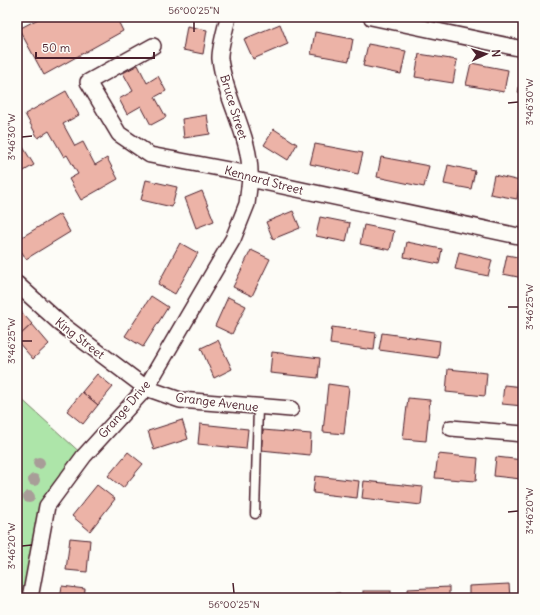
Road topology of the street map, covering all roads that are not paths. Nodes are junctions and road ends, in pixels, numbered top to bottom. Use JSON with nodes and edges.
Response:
{"nodes":[{"id":1,"x":228,"y":17,"type":"edge"},
{"id":2,"x":371,"y":17,"type":"edge"},
{"id":3,"x":153,"y":46,"type":"dead end"},
{"id":4,"x":523,"y":49,"type":"edge"},
{"id":5,"x":250,"y":176,"type":"junction"},
{"id":6,"x":523,"y":237,"type":"edge"},
{"id":7,"x":17,"y":284,"type":"edge"},
{"id":8,"x":146,"y":388,"type":"junction"},
{"id":9,"x":258,"y":407,"type":"junction"},
{"id":10,"x":291,"y":409,"type":"dead end"},
{"id":11,"x":451,"y":428,"type":"dead end"},
{"id":12,"x":523,"y":434,"type":"edge"},
{"id":13,"x":255,"y":514,"type":"dead end"},
{"id":14,"x":30,"y":598,"type":"edge"}],
"edges":[{"from":1,"to":5,"type":"street","name":"Bruce Street"},
{"from":2,"to":4,"type":"street"},
{"from":3,"to":5,"type":"street","name":"Kennard Street"},
{"from":5,"to":6,"type":"street","name":"Kennard Street"},
{"from":5,"to":8,"type":"street","name":"Grange Drive"},
{"from":7,"to":8,"type":"street","name":"King Street"},
{"from":8,"to":9,"type":"street","name":"Grange Avenue"},
{"from":8,"to":14,"type":"street","name":"Grange Drive"},
{"from":9,"to":10,"type":"street","name":"Grange Avenue"},
{"from":9,"to":13,"type":"lane"},
{"from":11,"to":12,"type":"street"}]}
